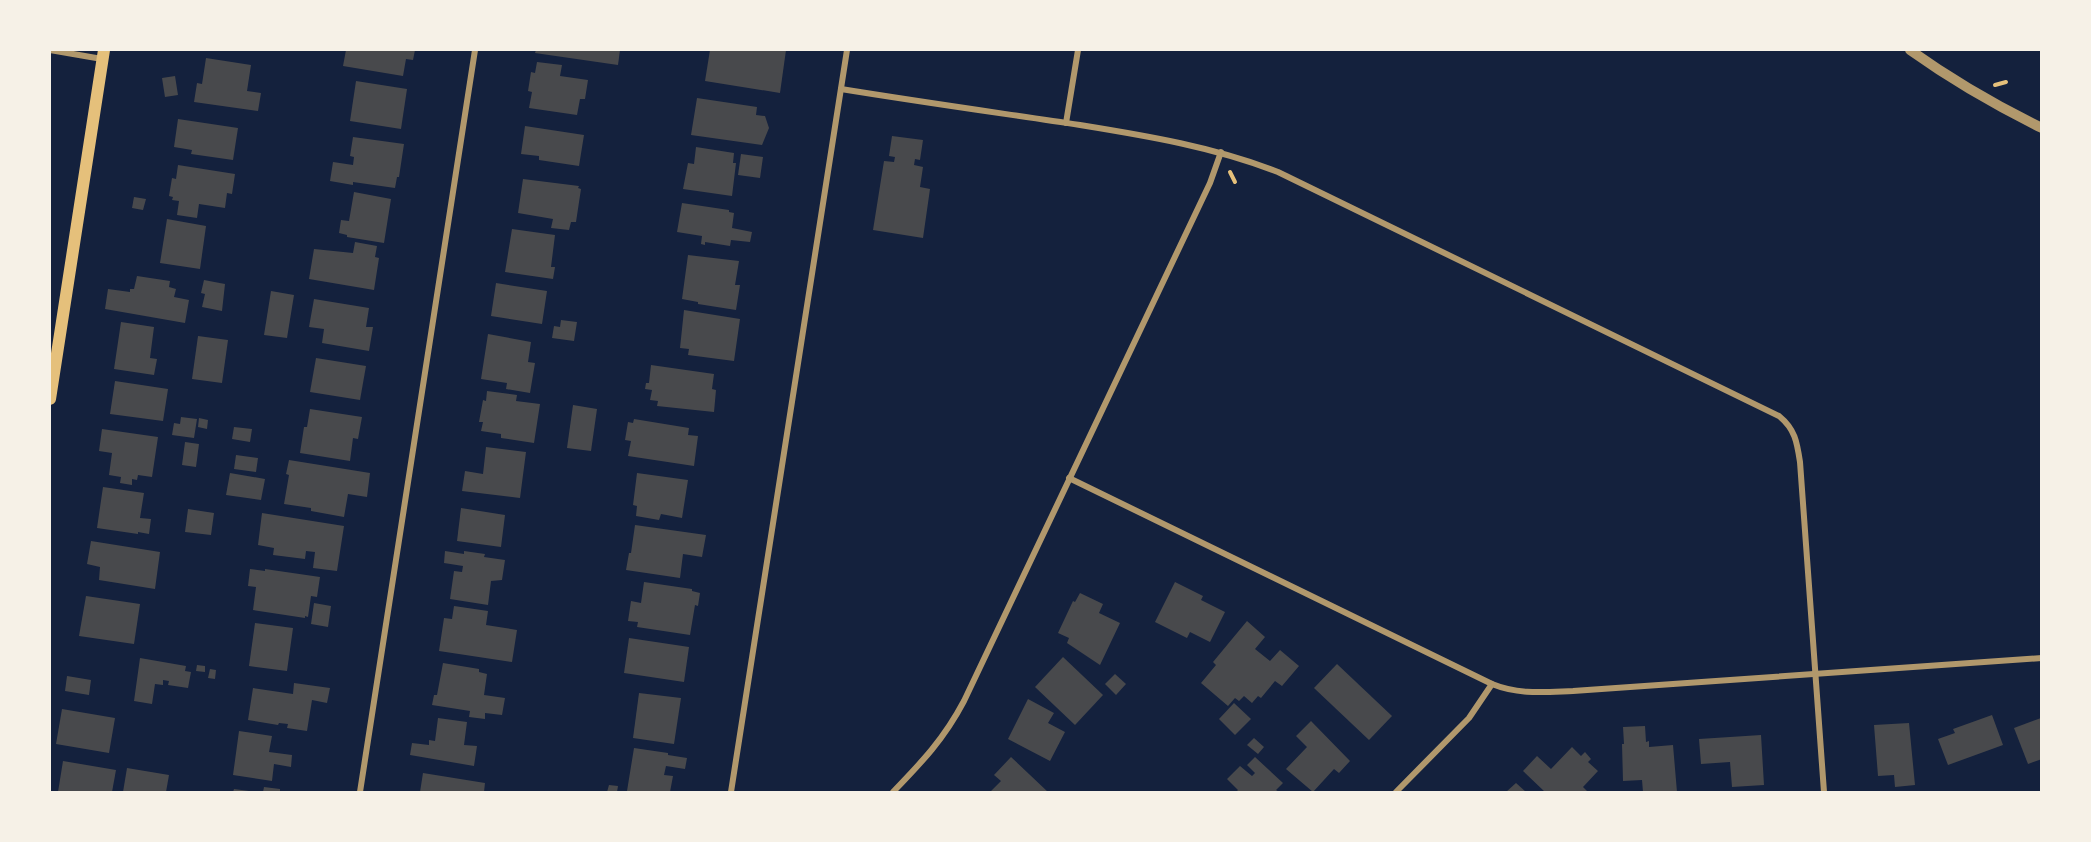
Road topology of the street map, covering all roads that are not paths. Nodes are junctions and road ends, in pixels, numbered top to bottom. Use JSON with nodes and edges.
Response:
{"nodes":[{"id":1,"x":475,"y":50,"type":"edge"},
{"id":2,"x":847,"y":50,"type":"edge"},
{"id":3,"x":1078,"y":50,"type":"edge"},
{"id":4,"x":1910,"y":50,"type":"edge"},
{"id":5,"x":50,"y":51,"type":"edge"},
{"id":6,"x":103,"y":54,"type":"edge"},
{"id":7,"x":842,"y":89,"type":"junction"},
{"id":8,"x":1066,"y":123,"type":"junction"},
{"id":9,"x":2042,"y":128,"type":"edge"},
{"id":10,"x":1221,"y":152,"type":"junction"},
{"id":11,"x":50,"y":399,"type":"edge"},
{"id":12,"x":1069,"y":478,"type":"junction"},
{"id":13,"x":2042,"y":658,"type":"edge"},
{"id":14,"x":1815,"y":674,"type":"junction"},
{"id":15,"x":1492,"y":684,"type":"junction"},
{"id":16,"x":360,"y":792,"type":"edge"},
{"id":17,"x":731,"y":792,"type":"edge"},
{"id":18,"x":893,"y":792,"type":"edge"},
{"id":19,"x":1396,"y":792,"type":"edge"},
{"id":20,"x":1824,"y":792,"type":"edge"}],
"edges":[{"from":1,"to":16,"type":"street"},
{"from":2,"to":7,"type":"street"},
{"from":3,"to":8,"type":"street"},
{"from":4,"to":9,"type":"street"},
{"from":5,"to":6,"type":"street"},
{"from":6,"to":11,"type":"main road"},
{"from":7,"to":8,"type":"street"},
{"from":7,"to":17,"type":"street"},
{"from":8,"to":10,"type":"street"},
{"from":10,"to":12,"type":"street"},
{"from":10,"to":14,"type":"street"},
{"from":12,"to":15,"type":"street"},
{"from":12,"to":18,"type":"street"},
{"from":13,"to":14,"type":"street"},
{"from":14,"to":15,"type":"street"},
{"from":14,"to":20,"type":"street"},
{"from":15,"to":19,"type":"street"}]}
